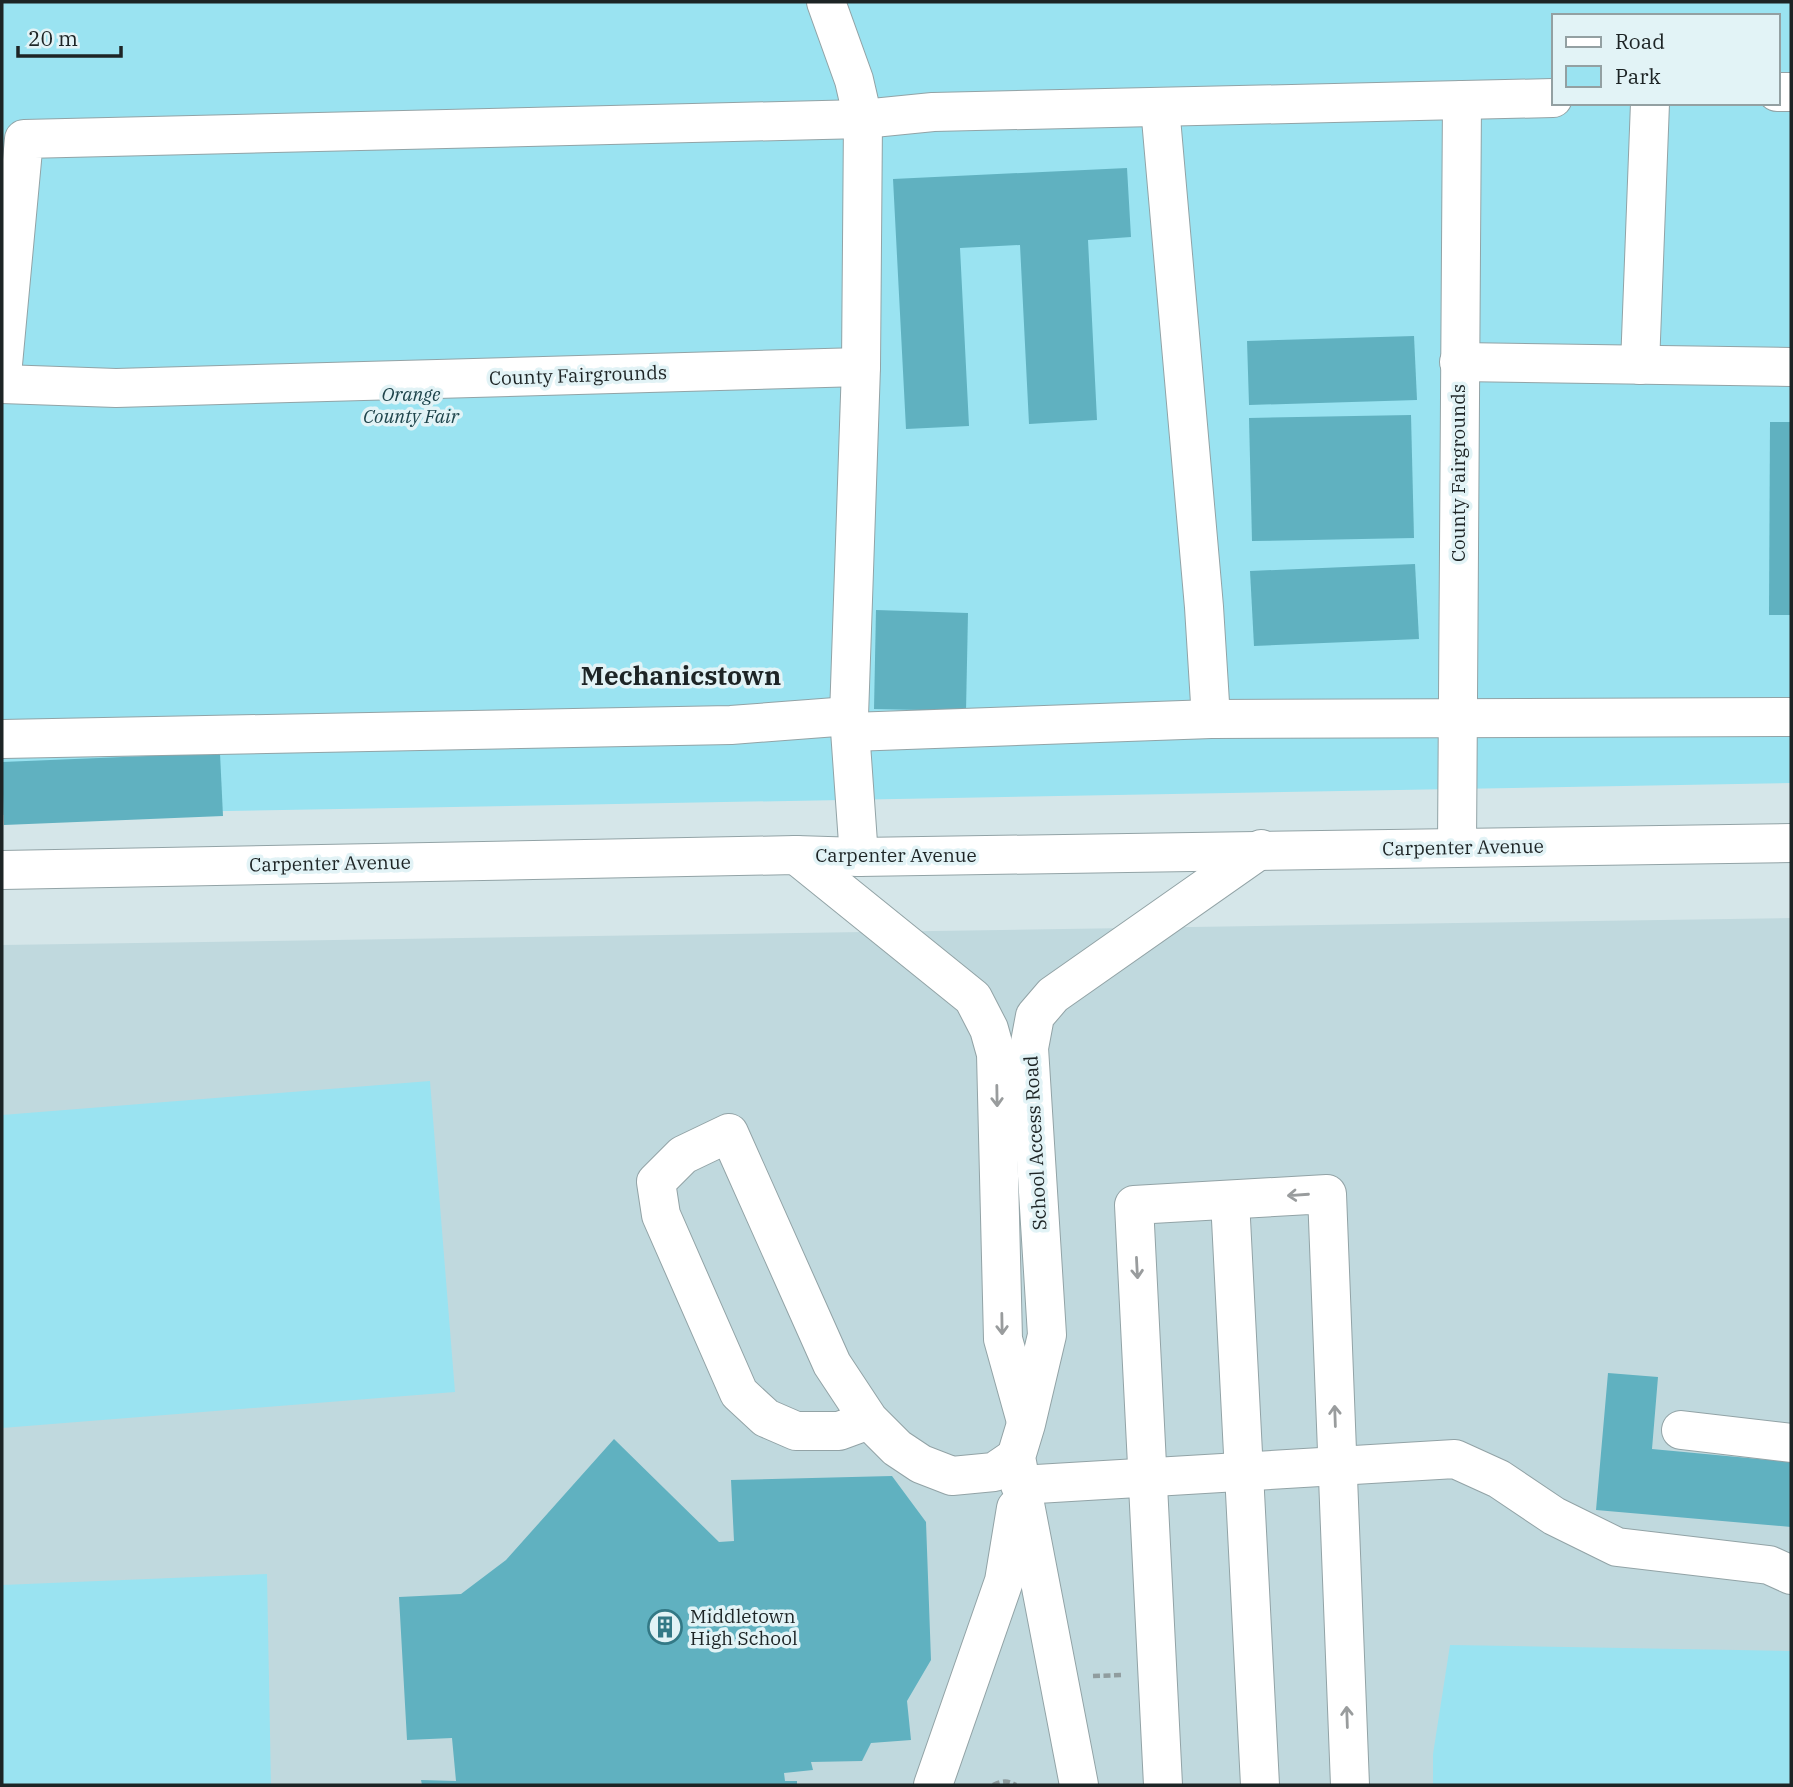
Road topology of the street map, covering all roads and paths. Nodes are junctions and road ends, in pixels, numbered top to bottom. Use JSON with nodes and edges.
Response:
{"nodes":[{"id":1,"x":826,"y":2,"type":"edge"},
{"id":2,"x":1552,"y":98,"type":"edge"},
{"id":3,"x":1462,"y":100,"type":"junction"},
{"id":4,"x":1650,"y":105,"type":"edge"},
{"id":5,"x":1160,"y":107,"type":"junction"},
{"id":6,"x":863,"y":119,"type":"junction"},
{"id":7,"x":1459,"y":362,"type":"junction"},
{"id":8,"x":1640,"y":365,"type":"junction"},
{"id":9,"x":861,"y":367,"type":"junction"},
{"id":10,"x":1791,"y":367,"type":"edge"},
{"id":11,"x":2,"y":376,"type":"edge"},
{"id":12,"x":2,"y":384,"type":"edge"},
{"id":13,"x":1791,"y":717,"type":"edge"},
{"id":14,"x":1211,"y":719,"type":"junction"},
{"id":15,"x":1456,"y":720,"type":"junction"},
{"id":16,"x":850,"y":724,"type":"junction"},
{"id":17,"x":2,"y":739,"type":"edge"},
{"id":18,"x":1791,"y":843,"type":"edge"},
{"id":19,"x":1457,"y":846,"type":"junction"},
{"id":20,"x":1261,"y":849,"type":"junction"},
{"id":21,"x":796,"y":855,"type":"junction"},
{"id":22,"x":859,"y":857,"type":"junction"},
{"id":23,"x":2,"y":870,"type":"edge"},
{"id":24,"x":1005,"y":1044,"type":"junction"},
{"id":25,"x":1230,"y":1200,"type":"junction"},
{"id":26,"x":869,"y":1420,"type":"junction"},
{"id":27,"x":1681,"y":1430,"type":"dead end"},
{"id":28,"x":1791,"y":1443,"type":"edge"},
{"id":29,"x":1021,"y":1456,"type":"junction"},
{"id":30,"x":1337,"y":1468,"type":"junction"},
{"id":31,"x":1243,"y":1471,"type":"junction"},
{"id":32,"x":1147,"y":1479,"type":"junction"},
{"id":33,"x":1791,"y":1575,"type":"edge"},
{"id":34,"x":1130,"y":1675,"type":"dead end"},
{"id":35,"x":1088,"y":1676,"type":"dead end"},
{"id":36,"x":933,"y":1785,"type":"edge"},
{"id":37,"x":993,"y":1785,"type":"edge"},
{"id":38,"x":1016,"y":1785,"type":"edge"},
{"id":39,"x":1079,"y":1785,"type":"edge"},
{"id":40,"x":1163,"y":1785,"type":"edge"},
{"id":41,"x":1260,"y":1785,"type":"edge"},
{"id":42,"x":1350,"y":1785,"type":"edge"}],
"edges":[{"from":1,"to":6,"type":"street"},
{"from":2,"to":3,"type":"street"},
{"from":3,"to":5,"type":"street"},
{"from":3,"to":7,"type":"street","name":"County Fairgrounds"},
{"from":4,"to":8,"type":"street"},
{"from":5,"to":6,"type":"street"},
{"from":5,"to":14,"type":"street"},
{"from":6,"to":9,"type":"street"},
{"from":6,"to":11,"type":"street"},
{"from":7,"to":8,"type":"street"},
{"from":7,"to":15,"type":"street","name":"County Fairgrounds"},
{"from":8,"to":10,"type":"street"},
{"from":9,"to":12,"type":"street","name":"County Fairgrounds"},
{"from":9,"to":16,"type":"street"},
{"from":13,"to":15,"type":"street"},
{"from":14,"to":15,"type":"street"},
{"from":14,"to":16,"type":"street"},
{"from":15,"to":19,"type":"street","name":"County Fairgrounds"},
{"from":16,"to":17,"type":"street"},
{"from":16,"to":22,"type":"street"},
{"from":18,"to":19,"type":"street","name":"Carpenter Avenue"},
{"from":19,"to":20,"type":"street","name":"Carpenter Avenue"},
{"from":20,"to":22,"type":"street","name":"Carpenter Avenue"},
{"from":20,"to":24,"type":"street","name":"School Access Road"},
{"from":21,"to":22,"type":"street","name":"Carpenter Avenue"},
{"from":21,"to":23,"type":"street","name":"Carpenter Avenue"},
{"from":21,"to":24,"type":"street","name":"School Access Road"},
{"from":24,"to":29,"type":"street","name":"School Access Road"},
{"from":30,"to":25,"type":"street","one_way":true},
{"from":25,"to":31,"type":"street"},
{"from":25,"to":32,"type":"street","one_way":true},
{"from":26,"to":26,"type":"street"},
{"from":26,"to":29,"type":"street"},
{"from":27,"to":28,"type":"street"},
{"from":29,"to":32,"type":"street"},
{"from":29,"to":36,"type":"street","name":"School Access Road"},
{"from":29,"to":39,"type":"street","name":"School Access Road"},
{"from":30,"to":31,"type":"street"},
{"from":30,"to":33,"type":"street"},
{"from":42,"to":30,"type":"street","one_way":true},
{"from":31,"to":32,"type":"street"},
{"from":31,"to":41,"type":"street"},
{"from":32,"to":40,"type":"street"},
{"from":34,"to":35,"type":"path"},
{"from":37,"to":38,"type":"path"}]}
